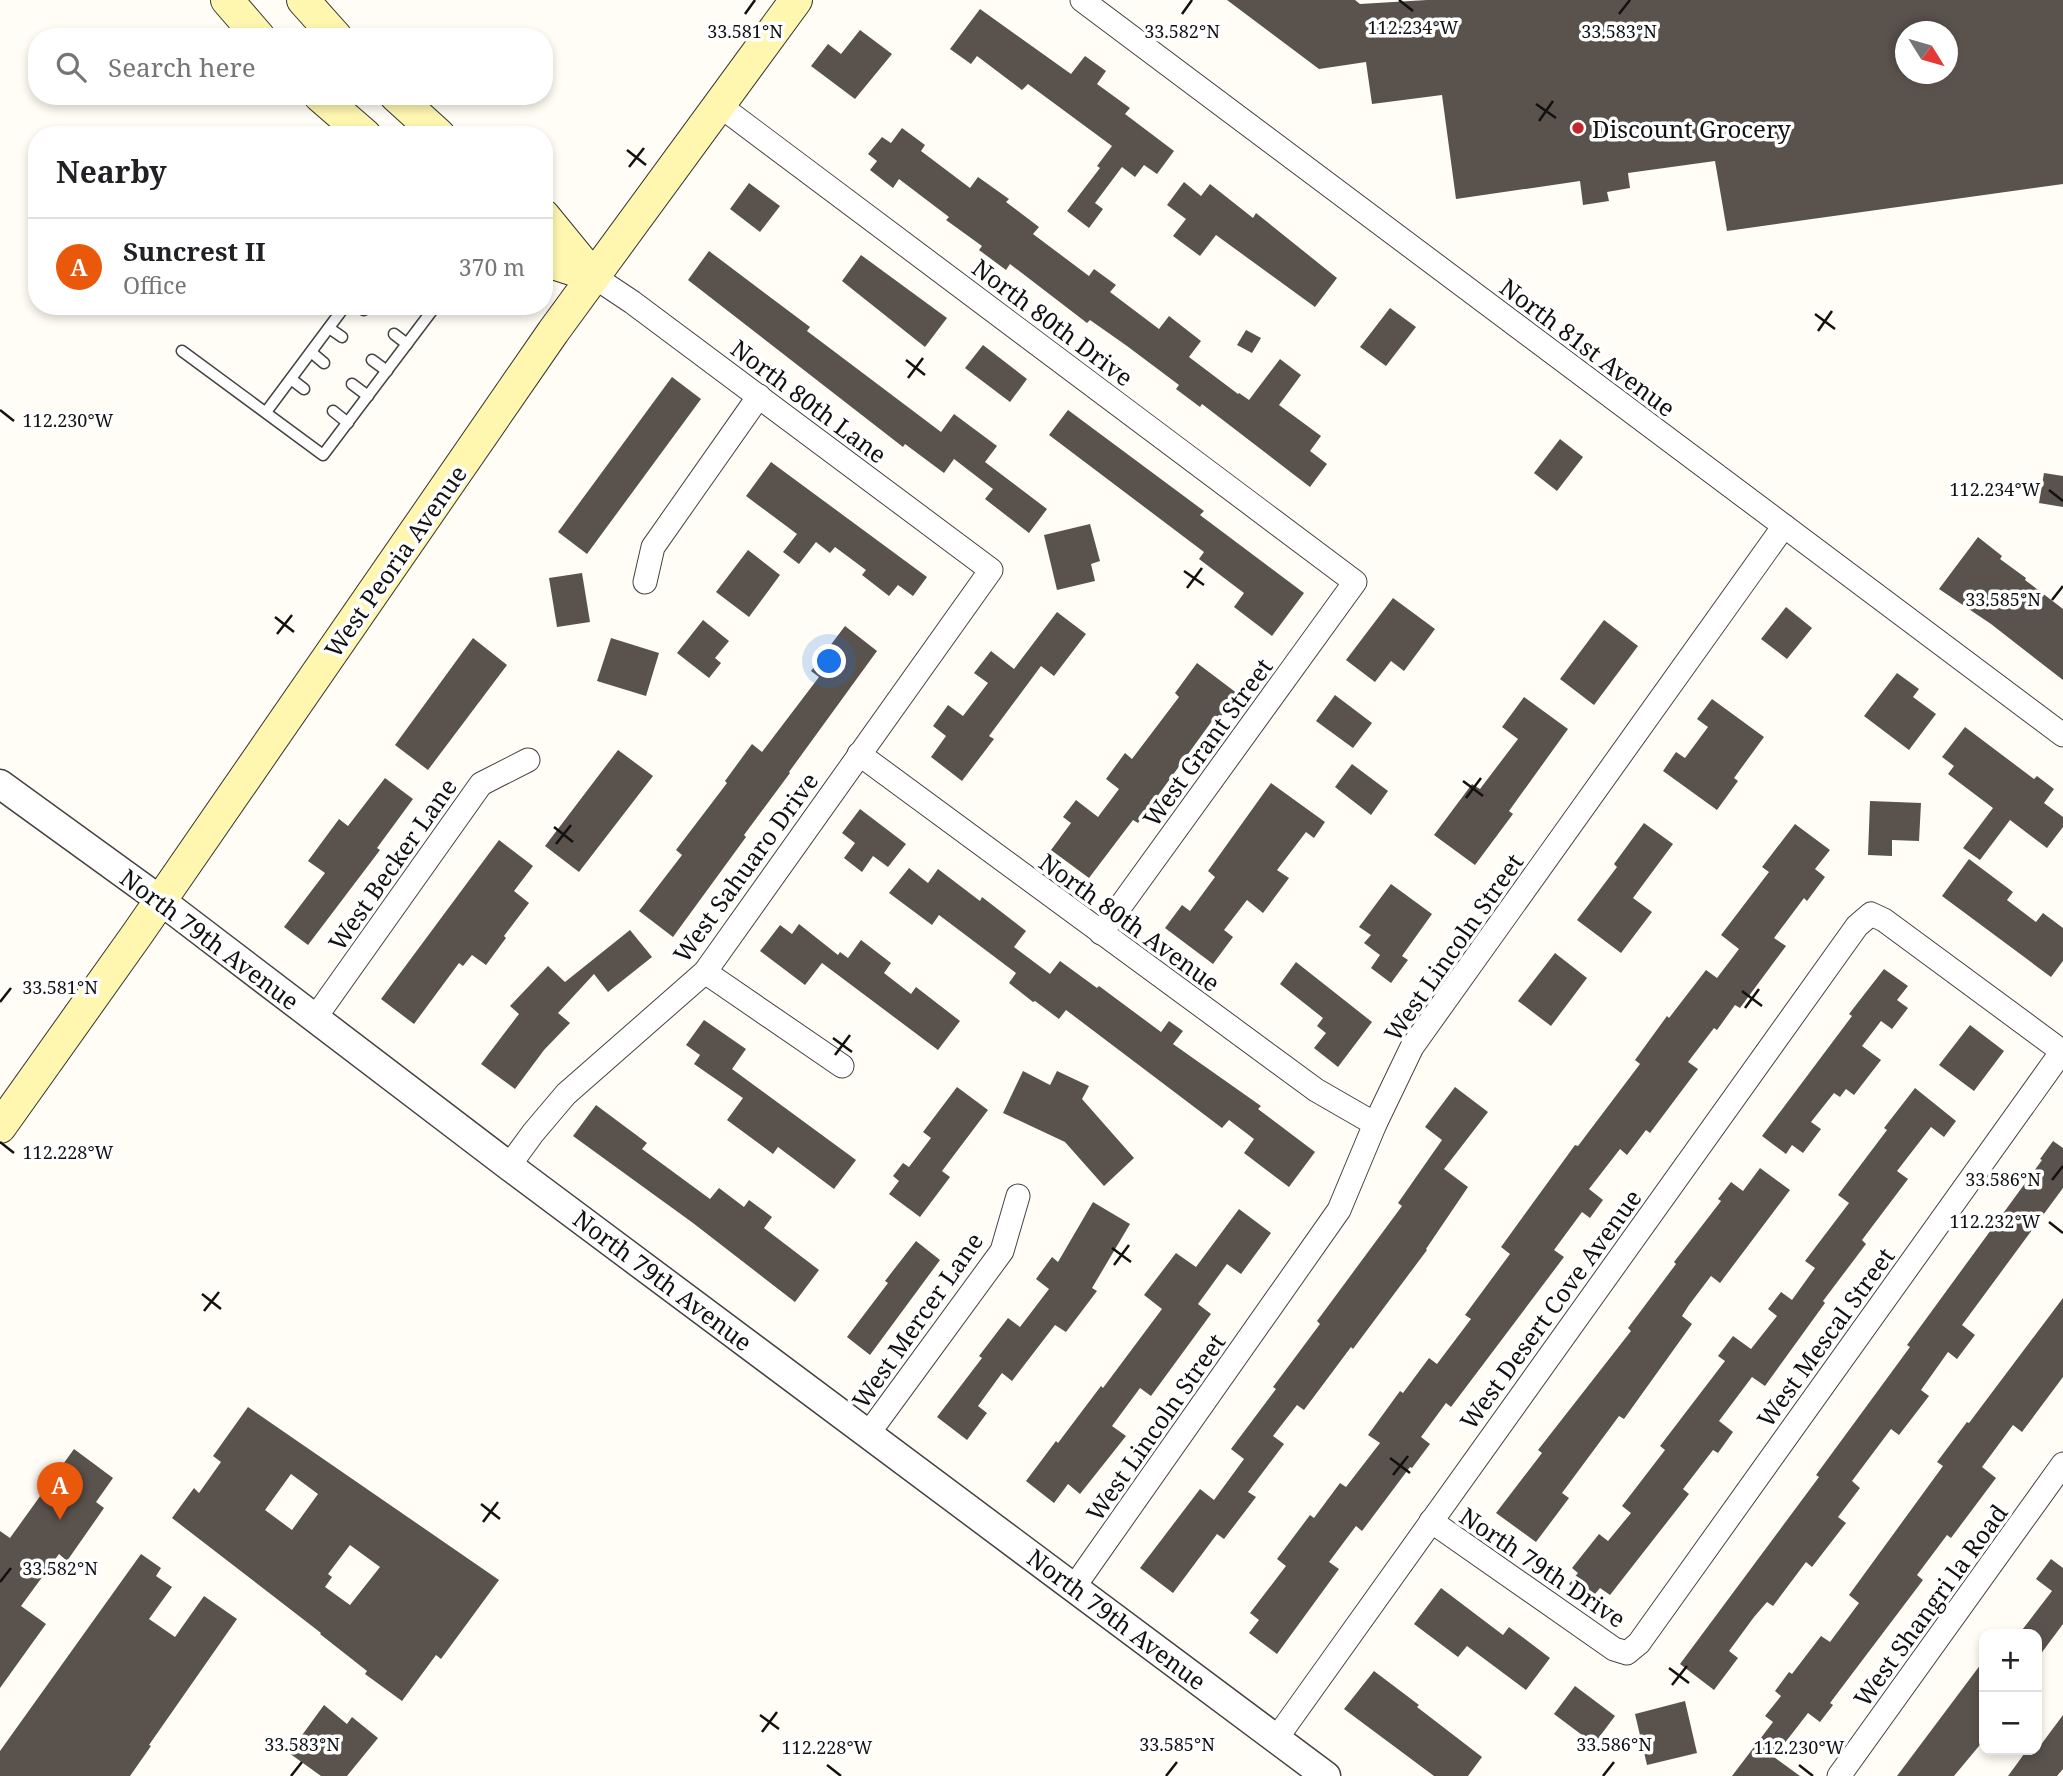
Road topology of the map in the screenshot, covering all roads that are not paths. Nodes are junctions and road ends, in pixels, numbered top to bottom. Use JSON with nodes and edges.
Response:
{"nodes":[{"id":1,"x":227,"y":0,"type":"edge"},
{"id":2,"x":303,"y":0,"type":"edge"},
{"id":3,"x":796,"y":0,"type":"edge"},
{"id":4,"x":1082,"y":0,"type":"edge"},
{"id":5,"x":251,"y":28,"type":"edge"},
{"id":6,"x":328,"y":28,"type":"edge"},
{"id":7,"x":330,"y":105,"type":"edge"},
{"id":8,"x":406,"y":105,"type":"edge"},
{"id":9,"x":719,"y":105,"type":"junction"},
{"id":10,"x":355,"y":126,"type":"edge"},
{"id":11,"x":429,"y":126,"type":"edge"},
{"id":12,"x":553,"y":227,"type":"edge"},
{"id":13,"x":553,"y":263,"type":"edge"},
{"id":14,"x":593,"y":276,"type":"junction"},
{"id":15,"x":338,"y":315,"type":"edge"},
{"id":16,"x":429,"y":315,"type":"edge"},
{"id":17,"x":329,"y":328,"type":"junction"},
{"id":18,"x":394,"y":334,"type":"dead end"},
{"id":19,"x":342,"y":337,"type":"dead end"},
{"id":20,"x":407,"y":344,"type":"junction"},
{"id":21,"x":182,"y":351,"type":"dead end"},
{"id":22,"x":311,"y":352,"type":"junction"},
{"id":23,"x":372,"y":360,"type":"dead end"},
{"id":24,"x":324,"y":363,"type":"dead end"},
{"id":25,"x":387,"y":371,"type":"junction"},
{"id":26,"x":291,"y":379,"type":"junction"},
{"id":27,"x":352,"y":384,"type":"dead end"},
{"id":28,"x":304,"y":389,"type":"dead end"},
{"id":29,"x":759,"y":396,"type":"junction"},
{"id":30,"x":368,"y":397,"type":"junction"},
{"id":31,"x":333,"y":411,"type":"dead end"},
{"id":32,"x":266,"y":412,"type":"junction"},
{"id":33,"x":348,"y":423,"type":"junction"},
{"id":34,"x":1784,"y":526,"type":"junction"},
{"id":35,"x":991,"y":570,"type":"joint"},
{"id":36,"x":645,"y":582,"type":"dead end"},
{"id":37,"x":1355,"y":582,"type":"joint"},
{"id":38,"x":2063,"y":735,"type":"edge"},
{"id":39,"x":859,"y":754,"type":"junction"},
{"id":40,"x":528,"y":760,"type":"dead end"},
{"id":41,"x":0,"y":784,"type":"edge"},
{"id":42,"x":160,"y":901,"type":"junction"},
{"id":43,"x":1101,"y":933,"type":"junction"},
{"id":44,"x":705,"y":972,"type":"junction"},
{"id":45,"x":315,"y":1018,"type":"junction"},
{"id":46,"x":2063,"y":1051,"type":"edge"},
{"id":47,"x":842,"y":1066,"type":"dead end"},
{"id":48,"x":1375,"y":1124,"type":"junction"},
{"id":49,"x":0,"y":1127,"type":"edge"},
{"id":50,"x":509,"y":1166,"type":"junction"},
{"id":51,"x":1018,"y":1195,"type":"dead end"},
{"id":52,"x":868,"y":1434,"type":"junction"},
{"id":53,"x":2063,"y":1464,"type":"edge"},
{"id":54,"x":1431,"y":1521,"type":"junction"},
{"id":55,"x":1074,"y":1587,"type":"junction"},
{"id":56,"x":1627,"y":1653,"type":"joint"},
{"id":57,"x":1276,"y":1739,"type":"junction"},
{"id":58,"x":1326,"y":1776,"type":"edge"},
{"id":59,"x":1839,"y":1776,"type":"edge"}],
"edges":[{"from":1,"to":5,"type":"main road"},
{"from":2,"to":6,"type":"main road"},
{"from":3,"to":9,"type":"main road","name":"West Peoria Avenue"},
{"from":4,"to":34,"type":"street","name":"North 81st Avenue"},
{"from":7,"to":10,"type":"main road"},
{"from":8,"to":11,"type":"main road"},
{"from":9,"to":14,"type":"main road","name":"West Peoria Avenue"},
{"from":9,"to":37,"type":"street","name":"North 80th Drive"},
{"from":12,"to":14,"type":"main road"},
{"from":13,"to":14,"type":"main road"},
{"from":14,"to":29,"type":"street","name":"North 80th Lane"},
{"from":14,"to":42,"type":"main road","name":"West Peoria Avenue"},
{"from":15,"to":17,"type":"lane"},
{"from":16,"to":20,"type":"lane"},
{"from":17,"to":19,"type":"lane"},
{"from":17,"to":22,"type":"lane"},
{"from":18,"to":20,"type":"lane"},
{"from":20,"to":25,"type":"lane"},
{"from":21,"to":32,"type":"lane"},
{"from":22,"to":24,"type":"lane"},
{"from":22,"to":26,"type":"lane"},
{"from":23,"to":25,"type":"lane"},
{"from":25,"to":30,"type":"lane"},
{"from":26,"to":28,"type":"lane"},
{"from":26,"to":32,"type":"lane"},
{"from":27,"to":30,"type":"lane"},
{"from":29,"to":35,"type":"street","name":"North 80th Lane"},
{"from":29,"to":36,"type":"street"},
{"from":30,"to":33,"type":"lane"},
{"from":31,"to":33,"type":"lane"},
{"from":32,"to":33,"type":"lane"},
{"from":34,"to":38,"type":"street","name":"North 81st Avenue"},
{"from":34,"to":48,"type":"street","name":"West Lincoln Street"},
{"from":35,"to":39,"type":"street","name":"West Sahuaro Drive"},
{"from":37,"to":43,"type":"street","name":"West Grant Street"},
{"from":39,"to":43,"type":"street","name":"North 80th Avenue"},
{"from":39,"to":44,"type":"street","name":"West Sahuaro Drive"},
{"from":40,"to":45,"type":"street","name":"West Becker Lane"},
{"from":41,"to":42,"type":"street","name":"North 79th Avenue"},
{"from":42,"to":45,"type":"street","name":"North 79th Avenue"},
{"from":42,"to":49,"type":"main road","name":"West Peoria Avenue"},
{"from":43,"to":48,"type":"street","name":"North 80th Avenue"},
{"from":44,"to":47,"type":"street"},
{"from":44,"to":50,"type":"street","name":"West Sahuaro Drive"},
{"from":45,"to":50,"type":"street","name":"North 79th Avenue"},
{"from":46,"to":54,"type":"street","name":"West Desert Cove Avenue"},
{"from":46,"to":56,"type":"street","name":"West Mescal Street"},
{"from":48,"to":55,"type":"street","name":"West Lincoln Street"},
{"from":50,"to":52,"type":"street","name":"North 79th Avenue"},
{"from":51,"to":52,"type":"street","name":"West Mercer Lane"},
{"from":52,"to":55,"type":"street","name":"North 79th Avenue"},
{"from":53,"to":59,"type":"street","name":"West Shangri la Road"},
{"from":54,"to":56,"type":"street","name":"North 79th Drive"},
{"from":54,"to":57,"type":"street","name":"West Desert Cove Avenue"},
{"from":55,"to":57,"type":"street","name":"North 79th Avenue"},
{"from":57,"to":58,"type":"street","name":"North 79th Avenue"}]}
